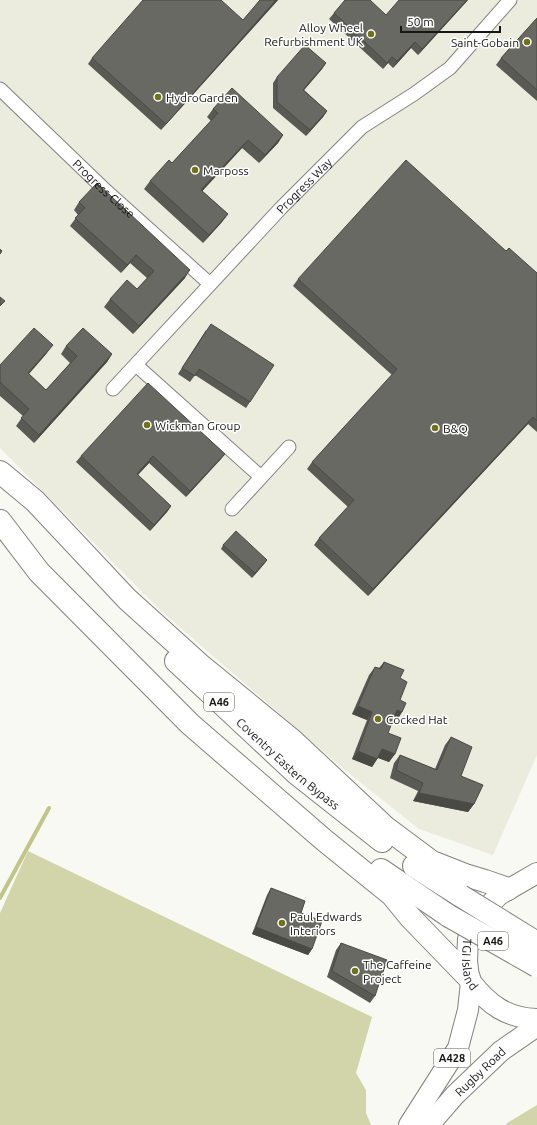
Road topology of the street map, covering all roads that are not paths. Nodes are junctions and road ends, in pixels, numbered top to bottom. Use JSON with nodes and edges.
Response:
{"nodes":[{"id":1,"x":510,"y":0,"type":"edge"},
{"id":2,"x":0,"y":89,"type":"edge"},
{"id":3,"x":210,"y":284,"type":"junction"},
{"id":4,"x":136,"y":365,"type":"junction"},
{"id":5,"x":113,"y":389,"type":"dead end"},
{"id":6,"x":289,"y":447,"type":"dead end"},
{"id":7,"x":0,"y":472,"type":"edge"},
{"id":8,"x":261,"y":477,"type":"junction"},
{"id":9,"x":0,"y":482,"type":"edge"},
{"id":10,"x":232,"y":509,"type":"dead end"},
{"id":11,"x":0,"y":514,"type":"edge"},
{"id":12,"x":0,"y":521,"type":"edge"},
{"id":13,"x":537,"y":873,"type":"edge"},
{"id":14,"x":511,"y":888,"type":"junction"},
{"id":15,"x":537,"y":890,"type":"edge"},
{"id":16,"x":537,"y":943,"type":"edge"},
{"id":17,"x":537,"y":966,"type":"edge"},
{"id":18,"x":470,"y":980,"type":"junction"},
{"id":19,"x":537,"y":1019,"type":"edge"},
{"id":20,"x":537,"y":1026,"type":"edge"},
{"id":21,"x":410,"y":1125,"type":"edge"},
{"id":22,"x":429,"y":1125,"type":"edge"}],
"edges":[{"from":1,"to":3,"type":"street","name":"Progress Way"},
{"from":2,"to":3,"type":"street","name":"Progress Close"},
{"from":3,"to":4,"type":"street","name":"Progress Way"},
{"from":4,"to":5,"type":"street","name":"Progress Way"},
{"from":4,"to":8,"type":"street"},
{"from":6,"to":8,"type":"street"},
{"from":7,"to":14,"type":"highway"},
{"from":8,"to":10,"type":"street"},
{"from":9,"to":16,"type":"highway","name":"Coventry Eastern Bypass","number":"A46","bridge":true},
{"from":11,"to":17,"type":"highway","name":"Coventry Eastern Bypass","number":"A46","bridge":true},
{"from":12,"to":18,"type":"highway"},
{"from":13,"to":14,"type":"main road","name":"TGI Island"},
{"from":14,"to":15,"type":"main road"},
{"from":14,"to":18,"type":"main road","name":"TGI Island"},
{"from":18,"to":19,"type":"main road","name":"TGI Island"},
{"from":18,"to":21,"type":"main road","name":"Rugby Road","number":"A428"},
{"from":20,"to":22,"type":"main road","name":"Rugby Road","number":"A428"}]}
